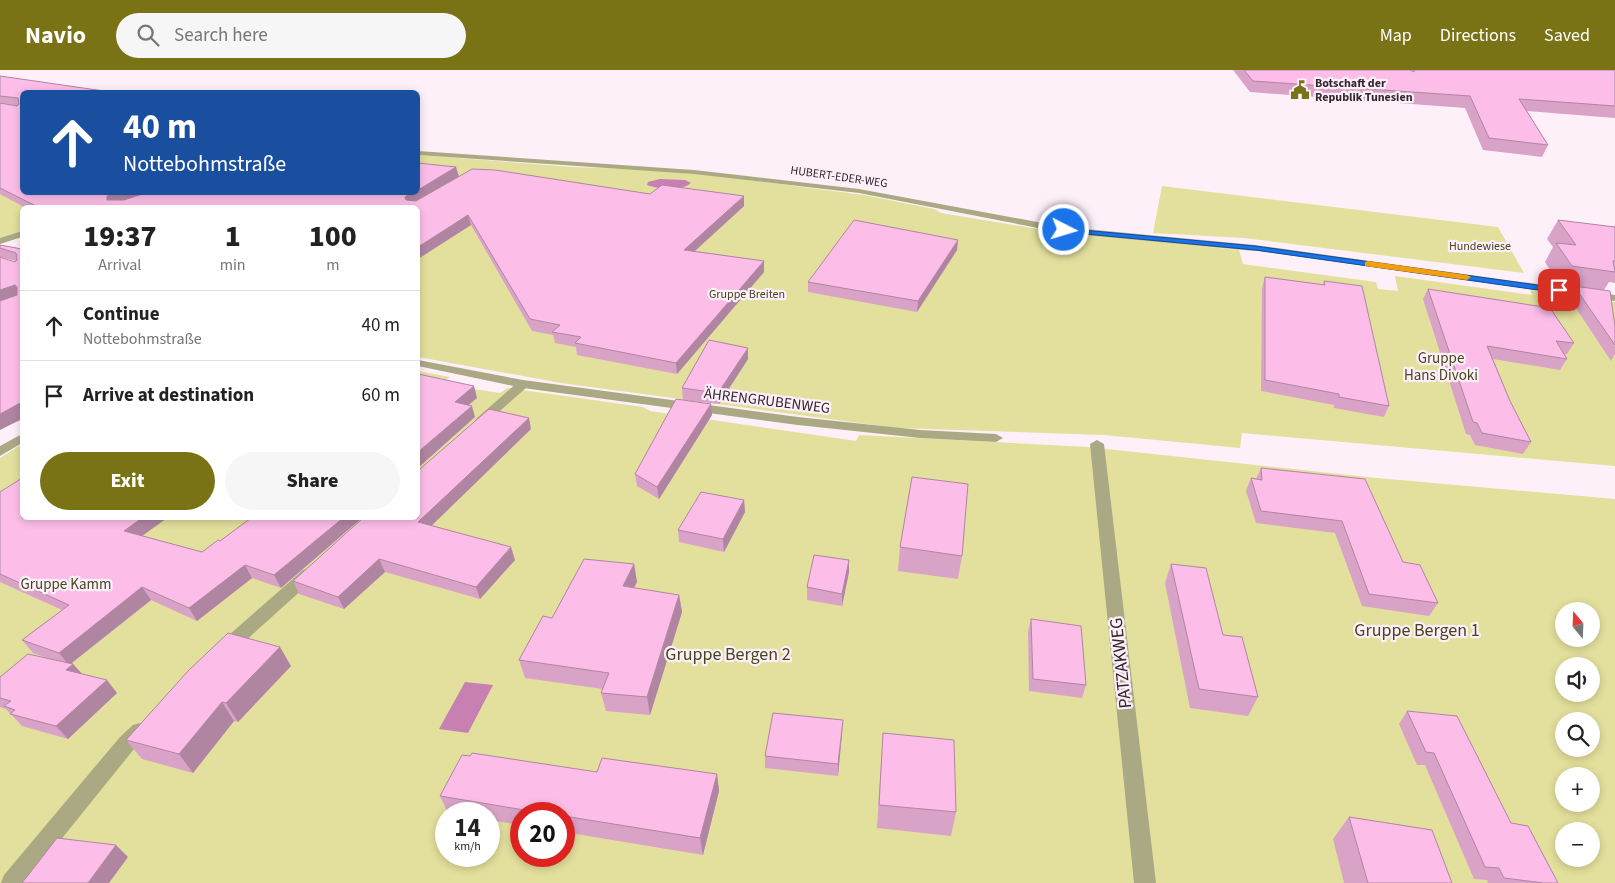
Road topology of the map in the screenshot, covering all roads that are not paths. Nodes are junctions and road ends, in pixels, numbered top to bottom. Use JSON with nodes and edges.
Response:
{"nodes":[{"id":1,"x":420,"y":153,"type":"edge"},
{"id":2,"x":500,"y":159,"type":"junction"},
{"id":3,"x":482,"y":169,"type":"edge"},
{"id":4,"x":20,"y":235,"type":"edge"},
{"id":5,"x":0,"y":241,"type":"edge"},
{"id":6,"x":1615,"y":298,"type":"edge"},
{"id":7,"x":420,"y":363,"type":"edge"},
{"id":8,"x":523,"y":384,"type":"junction"},
{"id":9,"x":474,"y":428,"type":"edge"},
{"id":10,"x":996,"y":438,"type":"dead end"},
{"id":11,"x":20,"y":439,"type":"edge"},
{"id":12,"x":1097,"y":444,"type":"dead end"},
{"id":13,"x":0,"y":452,"type":"edge"},
{"id":14,"x":321,"y":563,"type":"edge"},
{"id":15,"x":212,"y":660,"type":"edge"},
{"id":16,"x":156,"y":716,"type":"edge"},
{"id":17,"x":12,"y":883,"type":"edge"},
{"id":18,"x":1145,"y":883,"type":"edge"}],
"edges":[{"from":1,"to":2,"type":"street","name":"HUBERT-EDER-WEG"},
{"from":2,"to":3,"type":"street"},
{"from":2,"to":6,"type":"street","name":"HUBERT-EDER-WEG"},
{"from":4,"to":5,"type":"street"},
{"from":7,"to":8,"type":"street","name":"ÄHRENGRUBENWEG"},
{"from":8,"to":9,"type":"street"},
{"from":8,"to":10,"type":"street","name":"ÄHRENGRUBENWEG"},
{"from":11,"to":13,"type":"street"},
{"from":12,"to":18,"type":"street","name":"PATZAKWEG"},
{"from":14,"to":15,"type":"street"},
{"from":16,"to":17,"type":"street"}]}
